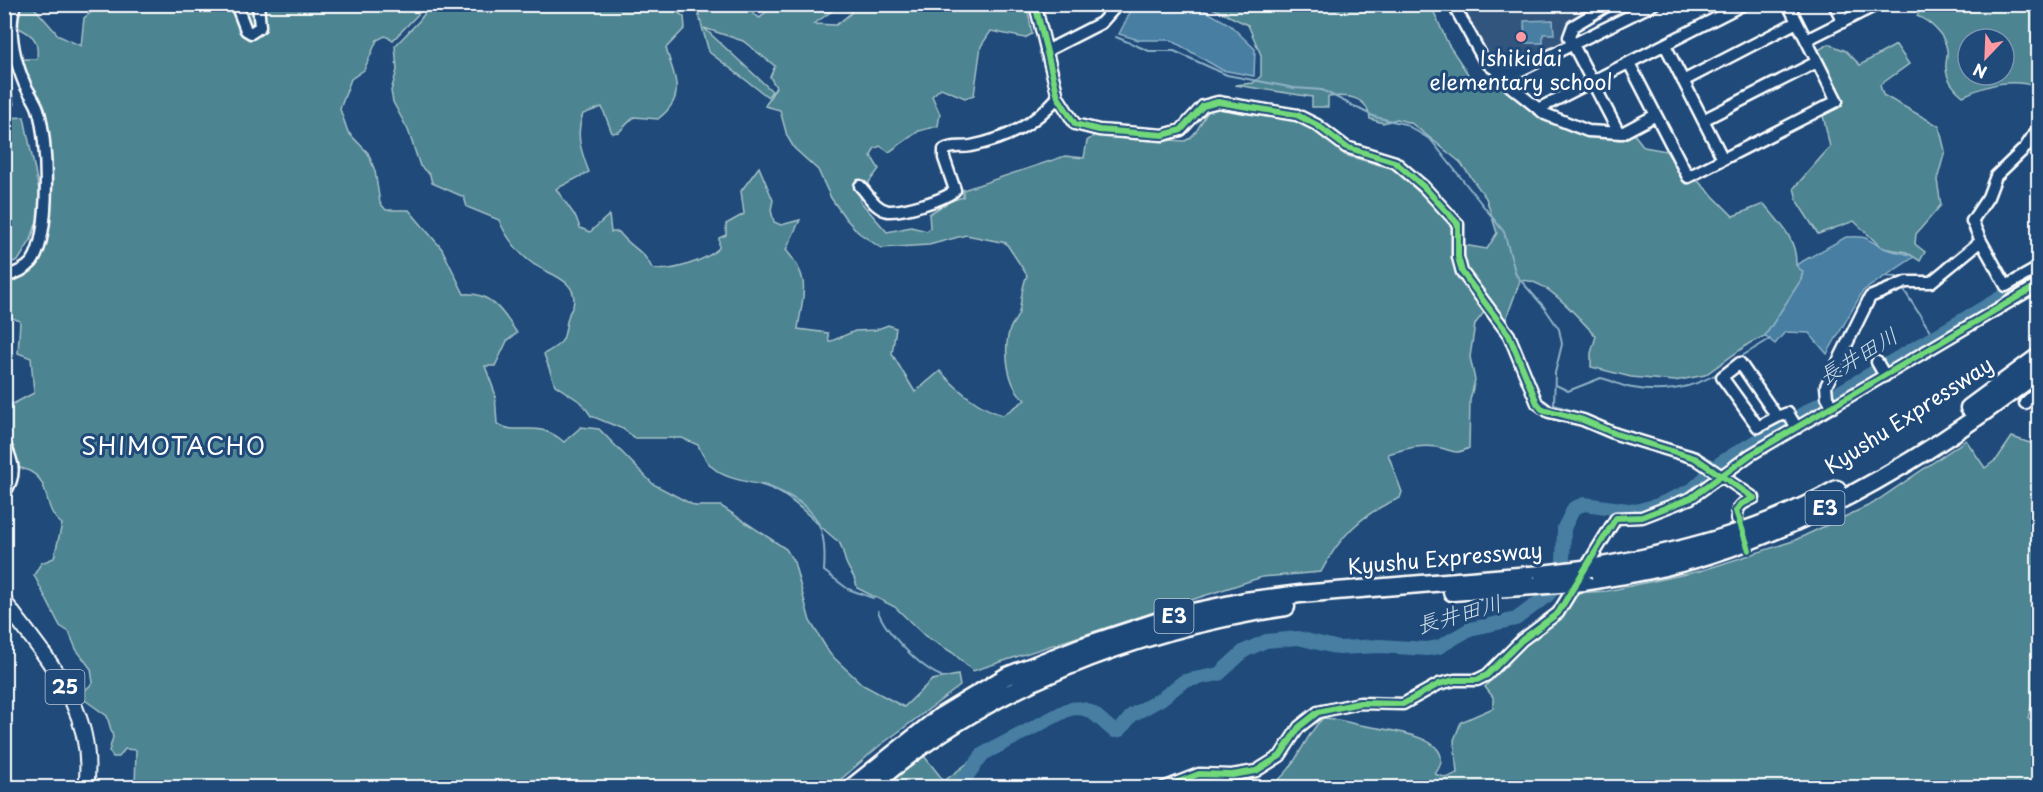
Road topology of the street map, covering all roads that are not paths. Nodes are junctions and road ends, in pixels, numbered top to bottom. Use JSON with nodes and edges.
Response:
{"nodes":[{"id":1,"x":15,"y":4,"type":"edge"},
{"id":2,"x":236,"y":4,"type":"edge"},
{"id":3,"x":258,"y":4,"type":"edge"},
{"id":4,"x":1035,"y":4,"type":"edge"},
{"id":5,"x":1118,"y":4,"type":"edge"},
{"id":6,"x":1453,"y":4,"type":"edge"},
{"id":7,"x":1610,"y":4,"type":"edge"},
{"id":8,"x":1654,"y":4,"type":"edge"},
{"id":9,"x":1744,"y":4,"type":"edge"},
{"id":10,"x":1788,"y":4,"type":"edge"},
{"id":11,"x":1834,"y":4,"type":"edge"},
{"id":12,"x":1878,"y":4,"type":"edge"},
{"id":13,"x":1797,"y":22,"type":"junction"},
{"id":14,"x":1843,"y":22,"type":"junction"},
{"id":15,"x":1806,"y":40,"type":"junction"},
{"id":16,"x":1574,"y":45,"type":"junction"},
{"id":17,"x":1665,"y":45,"type":"junction"},
{"id":18,"x":1046,"y":51,"type":"junction"},
{"id":19,"x":1817,"y":62,"type":"junction"},
{"id":20,"x":1629,"y":63,"type":"junction"},
{"id":21,"x":1497,"y":71,"type":"junction"},
{"id":22,"x":1683,"y":81,"type":"junction"},
{"id":23,"x":1592,"y":82,"type":"junction"},
{"id":24,"x":1058,"y":97,"type":"junction"},
{"id":25,"x":1538,"y":109,"type":"junction"},
{"id":26,"x":1656,"y":115,"type":"junction"},
{"id":27,"x":1703,"y":120,"type":"junction"},
{"id":28,"x":2038,"y":128,"type":"edge"},
{"id":29,"x":1619,"y":133,"type":"junction"},
{"id":30,"x":1723,"y":159,"type":"junction"},
{"id":31,"x":860,"y":186,"type":"dead end"},
{"id":32,"x":1981,"y":241,"type":"junction"},
{"id":33,"x":2038,"y":268,"type":"edge"},
{"id":34,"x":4,"y":277,"type":"edge"},
{"id":35,"x":2038,"y":285,"type":"edge"},
{"id":36,"x":2038,"y":357,"type":"edge"},
{"id":37,"x":1877,"y":362,"type":"dead end"},
{"id":38,"x":2038,"y":372,"type":"edge"},
{"id":39,"x":1885,"y":376,"type":"junction"},
{"id":40,"x":2038,"y":391,"type":"edge"},
{"id":41,"x":1830,"y":402,"type":"junction"},
{"id":42,"x":2025,"y":403,"type":"dead end"},
{"id":43,"x":1777,"y":417,"type":"junction"},
{"id":44,"x":1794,"y":423,"type":"junction"},
{"id":45,"x":4,"y":443,"type":"edge"},
{"id":46,"x":1720,"y":475,"type":"junction"},
{"id":47,"x":4,"y":494,"type":"edge"},
{"id":48,"x":1737,"y":519,"type":"dead end"},
{"id":49,"x":1588,"y":575,"type":"junction"},
{"id":50,"x":1538,"y":580,"type":"junction"},
{"id":51,"x":4,"y":601,"type":"edge"},
{"id":52,"x":86,"y":788,"type":"edge"},
{"id":53,"x":851,"y":788,"type":"edge"},
{"id":54,"x":869,"y":788,"type":"edge"},
{"id":55,"x":1163,"y":788,"type":"edge"}],
"edges":[{"from":1,"to":34,"type":"street"},
{"from":2,"to":3,"type":"street"},
{"from":4,"to":18,"type":"street"},
{"from":5,"to":18,"type":"street"},
{"from":6,"to":21,"type":"street"},
{"from":7,"to":16,"type":"street"},
{"from":8,"to":16,"type":"street"},
{"from":9,"to":17,"type":"street"},
{"from":10,"to":13,"type":"street"},
{"from":11,"to":14,"type":"street"},
{"from":12,"to":14,"type":"street"},
{"from":13,"to":15,"type":"street"},
{"from":13,"to":22,"type":"street"},
{"from":14,"to":15,"type":"street"},
{"from":15,"to":19,"type":"street"},
{"from":16,"to":21,"type":"street"},
{"from":16,"to":23,"type":"street"},
{"from":17,"to":20,"type":"street"},
{"from":17,"to":22,"type":"street"},
{"from":18,"to":24,"type":"street"},
{"from":19,"to":27,"type":"street"},
{"from":19,"to":30,"type":"street"},
{"from":20,"to":23,"type":"street"},
{"from":20,"to":26,"type":"street"},
{"from":21,"to":25,"type":"street"},
{"from":22,"to":27,"type":"street"},
{"from":23,"to":25,"type":"street"},
{"from":23,"to":29,"type":"street"},
{"from":24,"to":31,"type":"street"},
{"from":24,"to":46,"type":"street"},
{"from":25,"to":29,"type":"street"},
{"from":26,"to":29,"type":"street"},
{"from":26,"to":30,"type":"street"},
{"from":27,"to":30,"type":"street"},
{"from":28,"to":32,"type":"street"},
{"from":32,"to":33,"type":"street"},
{"from":32,"to":41,"type":"street"},
{"from":35,"to":39,"type":"street"},
{"from":36,"to":49,"type":"highway","name":"Kyushu Expressway","number":"E3"},
{"from":37,"to":39,"type":"street"},
{"from":38,"to":49,"type":"highway","name":"Kyushu Expressway","number":"E3"},
{"from":39,"to":41,"type":"street"},
{"from":40,"to":42,"type":"street"},
{"from":41,"to":44,"type":"street"},
{"from":43,"to":43,"type":"street"},
{"from":43,"to":44,"type":"street"},
{"from":44,"to":46,"type":"street"},
{"from":45,"to":47,"type":"street"},
{"from":46,"to":48,"type":"street"},
{"from":46,"to":55,"type":"street"},
{"from":49,"to":50,"type":"highway","name":"Kyushu Expressway","number":"E3","bridge":true},
{"from":50,"to":53,"type":"highway","name":"Kyushu Expressway","number":"E3"},
{"from":50,"to":54,"type":"highway","name":"Kyushu Expressway","number":"E3"},
{"from":51,"to":52,"type":"main road","number":"25"}]}
